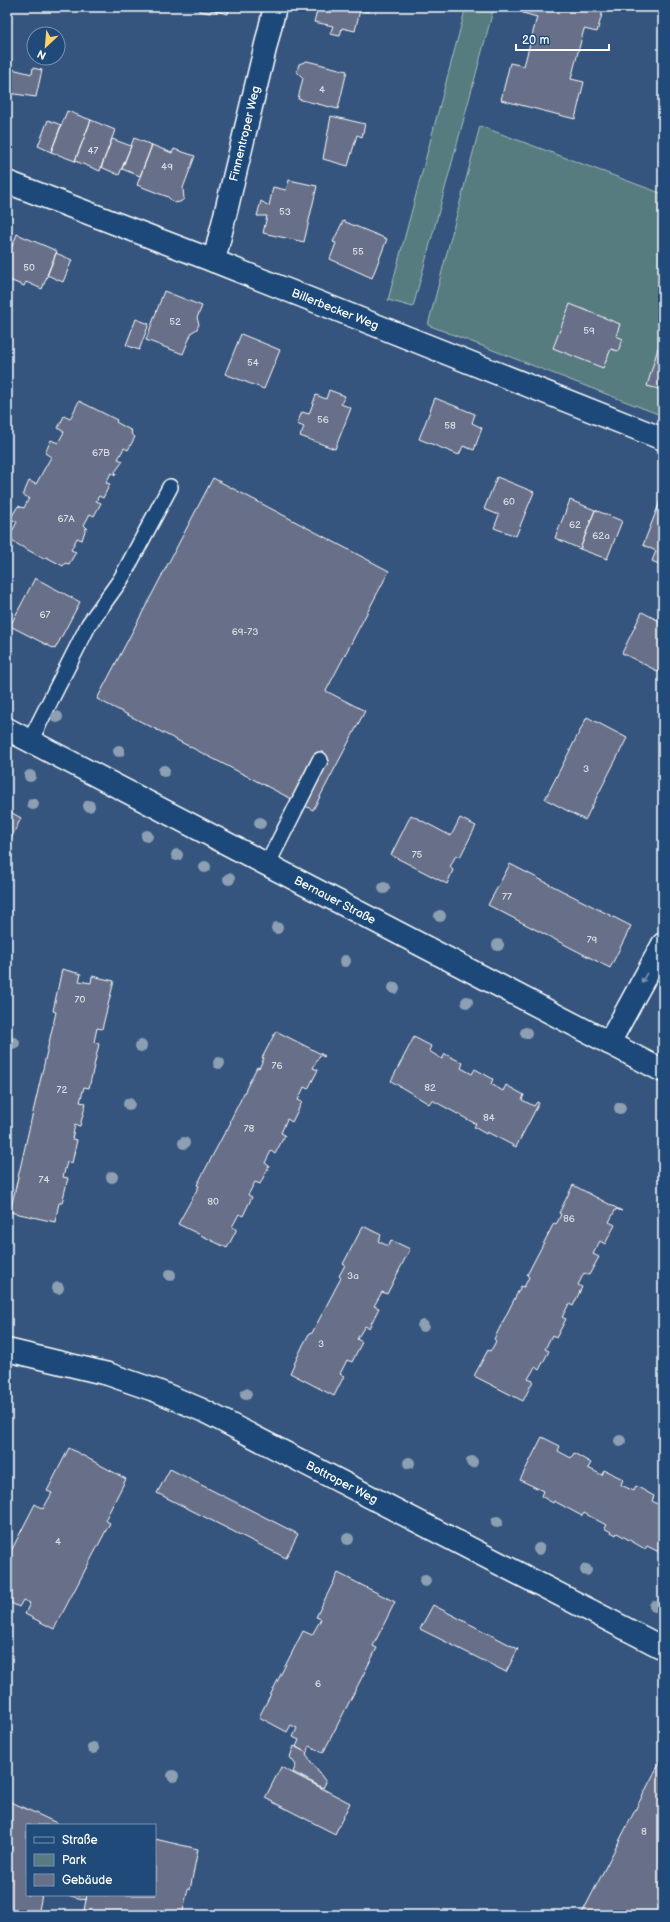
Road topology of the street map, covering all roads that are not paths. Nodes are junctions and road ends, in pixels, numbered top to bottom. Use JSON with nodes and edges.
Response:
{"nodes":[{"id":1,"x":275,"y":7,"type":"edge"},
{"id":2,"x":7,"y":182,"type":"edge"},
{"id":3,"x":214,"y":261,"type":"junction"},
{"id":4,"x":663,"y":439,"type":"edge"},
{"id":5,"x":170,"y":487,"type":"dead end"},
{"id":6,"x":7,"y":729,"type":"edge"},
{"id":7,"x":30,"y":742,"type":"junction"},
{"id":8,"x":320,"y":760,"type":"dead end"},
{"id":9,"x":267,"y":865,"type":"junction"},
{"id":10,"x":663,"y":944,"type":"edge"},
{"id":11,"x":609,"y":1043,"type":"junction"},
{"id":12,"x":663,"y":1071,"type":"edge"},
{"id":13,"x":7,"y":1350,"type":"edge"},
{"id":14,"x":663,"y":1648,"type":"edge"}],
"edges":[{"from":1,"to":3,"type":"street","name":"Finnentroper Weg"},
{"from":2,"to":3,"type":"street","name":"Billerbecker Weg"},
{"from":3,"to":4,"type":"street","name":"Billerbecker Weg"},
{"from":5,"to":7,"type":"lane"},
{"from":6,"to":7,"type":"street","name":"Bernauer Straße"},
{"from":7,"to":9,"type":"street","name":"Bernauer Straße"},
{"from":8,"to":9,"type":"lane"},
{"from":9,"to":11,"type":"street","name":"Bernauer Straße"},
{"from":10,"to":11,"type":"street","one_way":true},
{"from":11,"to":12,"type":"street","name":"Bernauer Straße"},
{"from":13,"to":14,"type":"street","name":"Bottroper Weg"}]}
